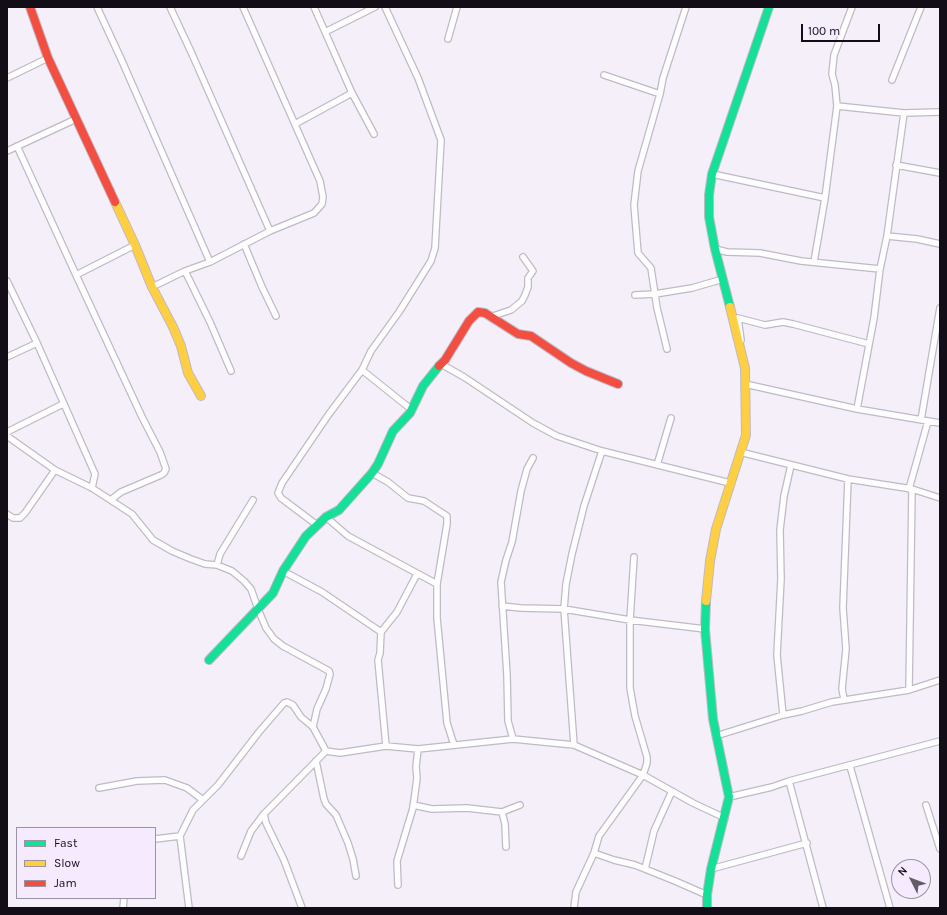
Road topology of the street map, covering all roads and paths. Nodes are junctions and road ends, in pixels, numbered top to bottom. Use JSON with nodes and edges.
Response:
{"nodes":[{"id":1,"x":31,"y":7,"type":"edge"},
{"id":2,"x":97,"y":7,"type":"edge"},
{"id":3,"x":170,"y":7,"type":"edge"},
{"id":4,"x":242,"y":7,"type":"edge"},
{"id":5,"x":314,"y":7,"type":"edge"},
{"id":6,"x":375,"y":7,"type":"edge"},
{"id":7,"x":385,"y":7,"type":"edge"},
{"id":8,"x":456,"y":7,"type":"edge"},
{"id":9,"x":686,"y":7,"type":"edge"},
{"id":10,"x":769,"y":7,"type":"edge"},
{"id":11,"x":852,"y":7,"type":"edge"},
{"id":12,"x":921,"y":7,"type":"edge"},
{"id":13,"x":325,"y":32,"type":"junction"},
{"id":14,"x":448,"y":39,"type":"dead end"},
{"id":15,"x":48,"y":58,"type":"junction"},
{"id":16,"x":604,"y":74,"type":"dead end"},
{"id":17,"x":7,"y":78,"type":"edge"},
{"id":18,"x":892,"y":80,"type":"dead end"},
{"id":19,"x":352,"y":93,"type":"junction"},
{"id":20,"x":660,"y":94,"type":"junction"},
{"id":21,"x":837,"y":106,"type":"junction"},
{"id":22,"x":940,"y":112,"type":"edge"},
{"id":23,"x":904,"y":113,"type":"junction"},
{"id":24,"x":76,"y":119,"type":"junction"},
{"id":25,"x":295,"y":124,"type":"junction"},
{"id":26,"x":374,"y":134,"type":"dead end"},
{"id":27,"x":17,"y":146,"type":"junction"},
{"id":28,"x":7,"y":151,"type":"edge"},
{"id":29,"x":896,"y":165,"type":"junction"},
{"id":30,"x":940,"y":173,"type":"edge"},
{"id":31,"x":712,"y":174,"type":"junction"},
{"id":32,"x":825,"y":198,"type":"junction"},
{"id":33,"x":270,"y":231,"type":"junction"},
{"id":34,"x":887,"y":236,"type":"junction"},
{"id":35,"x":244,"y":244,"type":"junction"},
{"id":36,"x":940,"y":244,"type":"edge"},
{"id":37,"x":135,"y":245,"type":"junction"},
{"id":38,"x":715,"y":249,"type":"junction"},
{"id":39,"x":522,"y":257,"type":"dead end"},
{"id":40,"x":210,"y":262,"type":"junction"},
{"id":41,"x":814,"y":262,"type":"junction"},
{"id":42,"x":880,"y":269,"type":"junction"},
{"id":43,"x":185,"y":271,"type":"junction"},
{"id":44,"x":76,"y":275,"type":"junction"},
{"id":45,"x":723,"y":279,"type":"junction"},
{"id":46,"x":7,"y":283,"type":"edge"},
{"id":47,"x":152,"y":287,"type":"junction"},
{"id":48,"x":655,"y":294,"type":"junction"},
{"id":49,"x":635,"y":295,"type":"dead end"},
{"id":50,"x":940,"y":308,"type":"edge"},
{"id":51,"x":276,"y":316,"type":"dead end"},
{"id":52,"x":490,"y":317,"type":"junction"},
{"id":53,"x":37,"y":343,"type":"junction"},
{"id":54,"x":869,"y":344,"type":"junction"},
{"id":55,"x":667,"y":349,"type":"dead end"},
{"id":56,"x":7,"y":357,"type":"edge"},
{"id":57,"x":441,"y":364,"type":"junction"},
{"id":58,"x":745,"y":368,"type":"junction"},
{"id":59,"x":362,"y":370,"type":"junction"},
{"id":60,"x":231,"y":371,"type":"dead end"},
{"id":61,"x":618,"y":384,"type":"dead end"},
{"id":62,"x":745,"y":384,"type":"junction"},
{"id":63,"x":201,"y":396,"type":"dead end"},
{"id":64,"x":63,"y":404,"type":"junction"},
{"id":65,"x":857,"y":409,"type":"junction"},
{"id":66,"x":412,"y":410,"type":"junction"},
{"id":67,"x":671,"y":418,"type":"dead end"},
{"id":68,"x":920,"y":420,"type":"junction"},
{"id":69,"x":928,"y":421,"type":"junction"},
{"id":70,"x":940,"y":423,"type":"edge"},
{"id":71,"x":7,"y":432,"type":"edge"},
{"id":72,"x":7,"y":436,"type":"edge"},
{"id":73,"x":602,"y":451,"type":"junction"},
{"id":74,"x":740,"y":452,"type":"junction"},
{"id":75,"x":533,"y":458,"type":"dead end"},
{"id":76,"x":791,"y":465,"type":"junction"},
{"id":77,"x":657,"y":466,"type":"junction"},
{"id":78,"x":55,"y":470,"type":"junction"},
{"id":79,"x":372,"y":473,"type":"junction"},
{"id":80,"x":848,"y":479,"type":"junction"},
{"id":81,"x":730,"y":483,"type":"junction"},
{"id":82,"x":92,"y":488,"type":"junction"},
{"id":83,"x":910,"y":489,"type":"junction"},
{"id":84,"x":940,"y":498,"type":"edge"},
{"id":85,"x":112,"y":499,"type":"junction"},
{"id":86,"x":253,"y":500,"type":"dead end"},
{"id":87,"x":7,"y":514,"type":"edge"},
{"id":88,"x":326,"y":517,"type":"junction"},
{"id":89,"x":317,"y":525,"type":"junction"},
{"id":90,"x":634,"y":557,"type":"dead end"},
{"id":91,"x":217,"y":565,"type":"junction"},
{"id":92,"x":283,"y":571,"type":"junction"},
{"id":93,"x":417,"y":574,"type":"junction"},
{"id":94,"x":437,"y":584,"type":"junction"},
{"id":95,"x":502,"y":606,"type":"junction"},
{"id":96,"x":258,"y":609,"type":"junction"},
{"id":97,"x":564,"y":609,"type":"junction"},
{"id":98,"x":630,"y":620,"type":"junction"},
{"id":99,"x":705,"y":628,"type":"junction"},
{"id":100,"x":381,"y":632,"type":"junction"},
{"id":101,"x":209,"y":660,"type":"dead end"},
{"id":102,"x":940,"y":680,"type":"edge"},
{"id":103,"x":909,"y":690,"type":"junction"},
{"id":104,"x":844,"y":699,"type":"junction"},
{"id":105,"x":783,"y":715,"type":"junction"},
{"id":106,"x":312,"y":728,"type":"junction"},
{"id":107,"x":716,"y":736,"type":"junction"},
{"id":108,"x":513,"y":739,"type":"junction"},
{"id":109,"x":940,"y":741,"type":"edge"},
{"id":110,"x":454,"y":745,"type":"junction"},
{"id":111,"x":574,"y":745,"type":"junction"},
{"id":112,"x":386,"y":746,"type":"junction"},
{"id":113,"x":418,"y":749,"type":"junction"},
{"id":114,"x":326,"y":750,"type":"junction"},
{"id":115,"x":316,"y":761,"type":"junction"},
{"id":116,"x":850,"y":766,"type":"junction"},
{"id":117,"x":643,"y":775,"type":"junction"},
{"id":118,"x":789,"y":781,"type":"junction"},
{"id":119,"x":99,"y":788,"type":"dead end"},
{"id":120,"x":672,"y":792,"type":"junction"},
{"id":121,"x":728,"y":797,"type":"junction"},
{"id":122,"x":203,"y":800,"type":"junction"},
{"id":123,"x":520,"y":804,"type":"dead end"},
{"id":124,"x":413,"y":805,"type":"junction"},
{"id":125,"x":926,"y":805,"type":"dead end"},
{"id":126,"x":502,"y":812,"type":"junction"},
{"id":127,"x":264,"y":814,"type":"junction"},
{"id":128,"x":725,"y":818,"type":"junction"},
{"id":129,"x":180,"y":836,"type":"junction"},
{"id":130,"x":156,"y":839,"type":"edge"},
{"id":131,"x":807,"y":843,"type":"junction"},
{"id":132,"x":506,"y":847,"type":"dead end"},
{"id":133,"x":940,"y":849,"type":"edge"},
{"id":134,"x":594,"y":853,"type":"junction"},
{"id":135,"x":241,"y":856,"type":"dead end"},
{"id":136,"x":645,"y":869,"type":"junction"},
{"id":137,"x":711,"y":869,"type":"junction"},
{"id":138,"x":356,"y":876,"type":"dead end"},
{"id":139,"x":398,"y":885,"type":"dead end"},
{"id":140,"x":707,"y":895,"type":"junction"},
{"id":141,"x":821,"y":907,"type":"edge"},
{"id":142,"x":189,"y":908,"type":"edge"},
{"id":143,"x":302,"y":908,"type":"edge"},
{"id":144,"x":574,"y":908,"type":"edge"},
{"id":145,"x":707,"y":908,"type":"edge"},
{"id":146,"x":890,"y":908,"type":"edge"}],
"edges":[{"from":1,"to":15,"type":"street"},
{"from":2,"to":40,"type":"street"},
{"from":3,"to":33,"type":"street"},
{"from":4,"to":25,"type":"street"},
{"from":5,"to":13,"type":"street"},
{"from":6,"to":13,"type":"street"},
{"from":7,"to":59,"type":"street"},
{"from":8,"to":14,"type":"street"},
{"from":9,"to":20,"type":"street"},
{"from":10,"to":31,"type":"street"},
{"from":11,"to":21,"type":"street"},
{"from":12,"to":18,"type":"street"},
{"from":13,"to":19,"type":"street"},
{"from":15,"to":17,"type":"street"},
{"from":15,"to":24,"type":"street"},
{"from":16,"to":20,"type":"street"},
{"from":19,"to":25,"type":"street"},
{"from":19,"to":26,"type":"street"},
{"from":20,"to":48,"type":"street"},
{"from":21,"to":23,"type":"street"},
{"from":21,"to":32,"type":"street"},
{"from":22,"to":23,"type":"street"},
{"from":23,"to":29,"type":"street"},
{"from":24,"to":27,"type":"street"},
{"from":24,"to":37,"type":"street"},
{"from":25,"to":33,"type":"street"},
{"from":27,"to":28,"type":"street"},
{"from":27,"to":44,"type":"street"},
{"from":29,"to":30,"type":"street"},
{"from":29,"to":34,"type":"street"},
{"from":31,"to":32,"type":"street"},
{"from":31,"to":38,"type":"street"},
{"from":32,"to":41,"type":"street"},
{"from":33,"to":35,"type":"street"},
{"from":34,"to":36,"type":"street"},
{"from":34,"to":42,"type":"street"},
{"from":35,"to":40,"type":"street"},
{"from":35,"to":51,"type":"street"},
{"from":37,"to":44,"type":"street"},
{"from":37,"to":47,"type":"street"},
{"from":38,"to":41,"type":"street"},
{"from":38,"to":45,"type":"street"},
{"from":39,"to":52,"type":"street"},
{"from":40,"to":43,"type":"street"},
{"from":41,"to":42,"type":"street"},
{"from":42,"to":54,"type":"street"},
{"from":43,"to":47,"type":"street"},
{"from":43,"to":60,"type":"street"},
{"from":44,"to":85,"type":"street"},
{"from":45,"to":48,"type":"street"},
{"from":45,"to":58,"type":"street"},
{"from":46,"to":53,"type":"street"},
{"from":47,"to":63,"type":"street"},
{"from":48,"to":49,"type":"street"},
{"from":48,"to":55,"type":"street"},
{"from":50,"to":68,"type":"street"},
{"from":52,"to":57,"type":"street"},
{"from":52,"to":61,"type":"street"},
{"from":53,"to":56,"type":"street"},
{"from":53,"to":64,"type":"street"},
{"from":54,"to":58,"type":"street"},
{"from":54,"to":65,"type":"street"},
{"from":57,"to":66,"type":"street"},
{"from":57,"to":73,"type":"street"},
{"from":58,"to":62,"type":"street"},
{"from":59,"to":66,"type":"street"},
{"from":59,"to":89,"type":"street"},
{"from":62,"to":65,"type":"street"},
{"from":62,"to":74,"type":"street"},
{"from":64,"to":71,"type":"street"},
{"from":64,"to":82,"type":"street"},
{"from":65,"to":68,"type":"street"},
{"from":66,"to":79,"type":"street"},
{"from":67,"to":77,"type":"street"},
{"from":68,"to":69,"type":"street"},
{"from":69,"to":70,"type":"street"},
{"from":69,"to":83,"type":"street"},
{"from":72,"to":78,"type":"street"},
{"from":73,"to":77,"type":"street"},
{"from":73,"to":97,"type":"street"},
{"from":74,"to":76,"type":"street"},
{"from":74,"to":81,"type":"street"},
{"from":75,"to":95,"type":"street"},
{"from":76,"to":80,"type":"street"},
{"from":76,"to":105,"type":"street"},
{"from":77,"to":81,"type":"street"},
{"from":78,"to":82,"type":"street"},
{"from":78,"to":87,"type":"street"},
{"from":79,"to":88,"type":"street"},
{"from":79,"to":94,"type":"street"},
{"from":80,"to":83,"type":"street"},
{"from":80,"to":104,"type":"street"},
{"from":81,"to":99,"type":"street"},
{"from":82,"to":85,"type":"street"},
{"from":83,"to":84,"type":"street"},
{"from":83,"to":103,"type":"street"},
{"from":85,"to":91,"type":"street"},
{"from":86,"to":91,"type":"street"},
{"from":88,"to":89,"type":"street"},
{"from":88,"to":93,"type":"street"},
{"from":89,"to":92,"type":"street"},
{"from":90,"to":98,"type":"street"},
{"from":91,"to":96,"type":"street"},
{"from":92,"to":96,"type":"street"},
{"from":92,"to":100,"type":"street"},
{"from":93,"to":94,"type":"street"},
{"from":93,"to":100,"type":"street"},
{"from":94,"to":110,"type":"street"},
{"from":95,"to":97,"type":"street"},
{"from":95,"to":108,"type":"street"},
{"from":96,"to":101,"type":"street"},
{"from":96,"to":106,"type":"street"},
{"from":97,"to":98,"type":"street"},
{"from":97,"to":111,"type":"street"},
{"from":98,"to":99,"type":"street"},
{"from":98,"to":117,"type":"street"},
{"from":99,"to":107,"type":"street"},
{"from":100,"to":112,"type":"street"},
{"from":102,"to":103,"type":"street"},
{"from":103,"to":104,"type":"street"},
{"from":104,"to":105,"type":"street"},
{"from":105,"to":107,"type":"street"},
{"from":106,"to":114,"type":"street"},
{"from":106,"to":122,"type":"street"},
{"from":107,"to":121,"type":"street"},
{"from":108,"to":110,"type":"street"},
{"from":108,"to":111,"type":"street"},
{"from":109,"to":116,"type":"street"},
{"from":110,"to":113,"type":"street"},
{"from":111,"to":117,"type":"street"},
{"from":112,"to":113,"type":"street"},
{"from":112,"to":114,"type":"street"},
{"from":113,"to":124,"type":"street"},
{"from":114,"to":115,"type":"street"},
{"from":115,"to":127,"type":"street"},
{"from":115,"to":138,"type":"street"},
{"from":116,"to":118,"type":"street"},
{"from":116,"to":146,"type":"street"},
{"from":117,"to":120,"type":"street"},
{"from":117,"to":134,"type":"street"},
{"from":118,"to":121,"type":"street"},
{"from":118,"to":131,"type":"street"},
{"from":119,"to":122,"type":"street"},
{"from":120,"to":128,"type":"street"},
{"from":120,"to":136,"type":"street"},
{"from":121,"to":128,"type":"street"},
{"from":122,"to":129,"type":"street"},
{"from":123,"to":126,"type":"street"},
{"from":124,"to":126,"type":"street"},
{"from":124,"to":139,"type":"street"},
{"from":125,"to":133,"type":"street"},
{"from":126,"to":132,"type":"street"},
{"from":127,"to":135,"type":"street"},
{"from":127,"to":143,"type":"street"},
{"from":128,"to":137,"type":"street"},
{"from":129,"to":130,"type":"street"},
{"from":129,"to":142,"type":"street"},
{"from":131,"to":137,"type":"street"},
{"from":131,"to":141,"type":"street"},
{"from":134,"to":136,"type":"street"},
{"from":134,"to":144,"type":"street"},
{"from":136,"to":140,"type":"street"},
{"from":137,"to":140,"type":"street"},
{"from":140,"to":145,"type":"street"}]}
